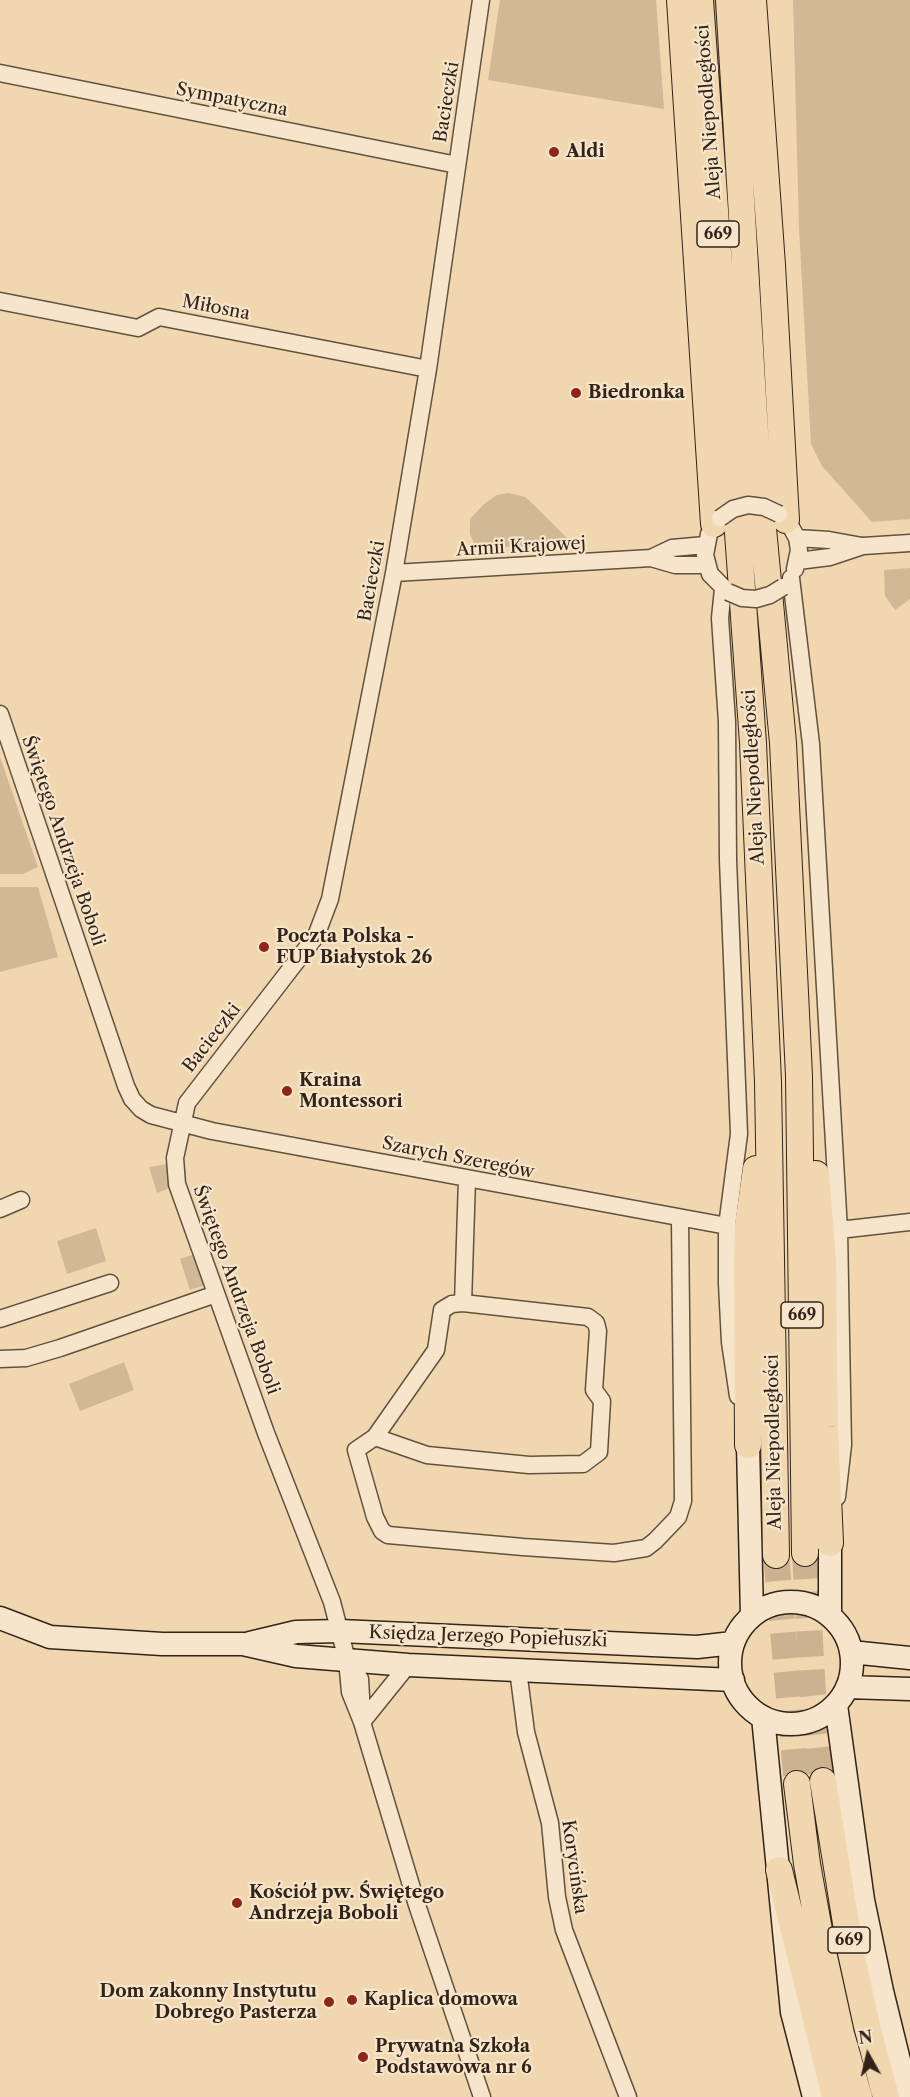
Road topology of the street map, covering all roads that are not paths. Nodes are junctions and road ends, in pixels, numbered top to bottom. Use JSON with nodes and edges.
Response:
{"nodes":[{"id":1,"x":481,"y":0,"type":"edge"},
{"id":2,"x":680,"y":0,"type":"edge"},
{"id":3,"x":700,"y":0,"type":"edge"},
{"id":4,"x":729,"y":0,"type":"edge"},
{"id":5,"x":753,"y":0,"type":"edge"},
{"id":6,"x":0,"y":73,"type":"edge"},
{"id":7,"x":457,"y":165,"type":"junction"},
{"id":8,"x":0,"y":301,"type":"edge"},
{"id":9,"x":428,"y":369,"type":"junction"},
{"id":10,"x":787,"y":524,"type":"junction"},
{"id":11,"x":713,"y":529,"type":"junction"},
{"id":12,"x":910,"y":543,"type":"edge"},
{"id":13,"x":863,"y":546,"type":"junction"},
{"id":14,"x":651,"y":558,"type":"junction"},
{"id":15,"x":798,"y":561,"type":"junction"},
{"id":16,"x":707,"y":565,"type":"junction"},
{"id":17,"x":394,"y":573,"type":"junction"},
{"id":18,"x":787,"y":583,"type":"junction"},
{"id":19,"x":725,"y":591,"type":"junction"},
{"id":20,"x":0,"y":714,"type":"edge"},
{"id":21,"x":799,"y":1076,"type":"junction"},
{"id":22,"x":768,"y":1082,"type":"junction"},
{"id":23,"x":182,"y":1124,"type":"junction"},
{"id":24,"x":467,"y":1179,"type":"junction"},
{"id":25,"x":21,"y":1200,"type":"dead end"},
{"id":26,"x":0,"y":1209,"type":"edge"},
{"id":27,"x":680,"y":1219,"type":"junction"},
{"id":28,"x":910,"y":1222,"type":"edge"},
{"id":29,"x":727,"y":1226,"type":"junction"},
{"id":30,"x":839,"y":1230,"type":"junction"},
{"id":31,"x":110,"y":1283,"type":"dead end"},
{"id":32,"x":216,"y":1294,"type":"junction"},
{"id":33,"x":463,"y":1303,"type":"junction"},
{"id":34,"x":0,"y":1319,"type":"edge"},
{"id":35,"x":0,"y":1359,"type":"edge"},
{"id":36,"x":375,"y":1437,"type":"junction"},
{"id":37,"x":748,"y":1445,"type":"junction"},
{"id":38,"x":830,"y":1542,"type":"junction"},
{"id":39,"x":805,"y":1554,"type":"tunnel mouth"},
{"id":40,"x":776,"y":1555,"type":"tunnel mouth"},
{"id":41,"x":752,"y":1616,"type":"junction"},
{"id":42,"x":830,"y":1616,"type":"junction"},
{"id":43,"x":0,"y":1618,"type":"edge"},
{"id":44,"x":340,"y":1631,"type":"junction"},
{"id":45,"x":734,"y":1643,"type":"junction"},
{"id":46,"x":243,"y":1644,"type":"junction"},
{"id":47,"x":851,"y":1652,"type":"junction"},
{"id":48,"x":910,"y":1658,"type":"edge"},
{"id":49,"x":347,"y":1660,"type":"junction"},
{"id":50,"x":408,"y":1665,"type":"junction"},
{"id":51,"x":518,"y":1670,"type":"junction"},
{"id":52,"x":733,"y":1680,"type":"junction"},
{"id":53,"x":910,"y":1689,"type":"edge"},
{"id":54,"x":842,"y":1696,"type":"junction"},
{"id":55,"x":763,"y":1717,"type":"junction"},
{"id":56,"x":362,"y":1722,"type":"junction"},
{"id":57,"x":823,"y":1782,"type":"tunnel mouth"},
{"id":58,"x":796,"y":1784,"type":"tunnel mouth"},
{"id":59,"x":779,"y":1870,"type":"junction"},
{"id":60,"x":902,"y":2091,"type":"edge"},
{"id":61,"x":482,"y":2097,"type":"edge"},
{"id":62,"x":628,"y":2097,"type":"edge"},
{"id":63,"x":814,"y":2097,"type":"edge"},
{"id":64,"x":835,"y":2097,"type":"edge"},
{"id":65,"x":859,"y":2097,"type":"edge"}],
"edges":[{"from":1,"to":7,"type":"street","name":"Bacieczki"},
{"from":2,"to":11,"type":"main road"},
{"from":3,"to":22,"type":"main road","name":"Aleja Niepodległości","number":"669"},
{"from":4,"to":21,"type":"main road","name":"Aleja Niepodległości","number":"669"},
{"from":5,"to":10,"type":"main road"},
{"from":6,"to":7,"type":"street","name":"Sympatyczna"},
{"from":7,"to":9,"type":"street","name":"Bacieczki"},
{"from":8,"to":9,"type":"street","name":"Miłosna"},
{"from":9,"to":17,"type":"street","name":"Bacieczki"},
{"from":10,"to":11,"type":"street","bridge":true},
{"from":10,"to":13,"type":"street"},
{"from":10,"to":15,"type":"street"},
{"from":11,"to":14,"type":"street","name":"Armii Krajowej"},
{"from":11,"to":16,"type":"street"},
{"from":12,"to":13,"type":"street"},
{"from":13,"to":15,"type":"street"},
{"from":14,"to":16,"type":"street","name":"Armii Krajowej"},
{"from":14,"to":17,"type":"street","name":"Armii Krajowej"},
{"from":15,"to":18,"type":"street"},
{"from":16,"to":19,"type":"street"},
{"from":17,"to":23,"type":"street","name":"Bacieczki"},
{"from":18,"to":19,"type":"street","bridge":true},
{"from":18,"to":30,"type":"street"},
{"from":19,"to":29,"type":"street"},
{"from":20,"to":23,"type":"street","name":"Świętego Andrzeja Boboli"},
{"from":21,"to":38,"type":"main road"},
{"from":21,"to":39,"type":"main road","name":"Aleja Niepodległości","number":"669"},
{"from":22,"to":37,"type":"main road"},
{"from":22,"to":40,"type":"main road","name":"Aleja Niepodległości","number":"669"},
{"from":23,"to":24,"type":"street","name":"Szarych Szeregów"},
{"from":23,"to":32,"type":"street","name":"Świętego Andrzeja Boboli"},
{"from":24,"to":27,"type":"street","name":"Szarych Szeregów"},
{"from":24,"to":33,"type":"street"},
{"from":25,"to":26,"type":"street"},
{"from":27,"to":29,"type":"street","name":"Szarych Szeregów"},
{"from":27,"to":36,"type":"street"},
{"from":28,"to":30,"type":"street"},
{"from":29,"to":37,"type":"street"},
{"from":30,"to":38,"type":"street"},
{"from":31,"to":34,"type":"street"},
{"from":32,"to":35,"type":"street"},
{"from":32,"to":44,"type":"street","name":"Świętego Andrzeja Boboli"},
{"from":33,"to":36,"type":"street"},
{"from":33,"to":36,"type":"street"},
{"from":37,"to":41,"type":"main road"},
{"from":38,"to":42,"type":"main road"},
{"from":41,"to":42,"type":"main road"},
{"from":41,"to":45,"type":"main road"},
{"from":42,"to":47,"type":"main road"},
{"from":43,"to":46,"type":"main road","name":"Księdza Jerzego Popiełuszki"},
{"from":44,"to":45,"type":"main road","name":"Księdza Jerzego Popiełuszki"},
{"from":44,"to":46,"type":"main road","name":"Księdza Jerzego Popiełuszki"},
{"from":44,"to":49,"type":"street","name":"Świętego Andrzeja Boboli"},
{"from":45,"to":52,"type":"main road"},
{"from":46,"to":49,"type":"main road","name":"Księdza Jerzego Popiełuszki"},
{"from":47,"to":48,"type":"main road"},
{"from":47,"to":54,"type":"main road"},
{"from":49,"to":50,"type":"main road","name":"Księdza Jerzego Popiełuszki"},
{"from":49,"to":56,"type":"street"},
{"from":50,"to":51,"type":"main road","name":"Księdza Jerzego Popiełuszki"},
{"from":50,"to":56,"type":"street"},
{"from":51,"to":52,"type":"main road","name":"Księdza Jerzego Popiełuszki"},
{"from":51,"to":62,"type":"street","name":"Korycińska"},
{"from":52,"to":55,"type":"main road"},
{"from":53,"to":54,"type":"main road"},
{"from":54,"to":55,"type":"main road"},
{"from":54,"to":60,"type":"main road"},
{"from":55,"to":59,"type":"main road"},
{"from":56,"to":61,"type":"street"},
{"from":57,"to":60,"type":"main road","number":"669"},
{"from":58,"to":65,"type":"main road","number":"669"},
{"from":59,"to":63,"type":"main road"},
{"from":59,"to":64,"type":"main road"}]}
